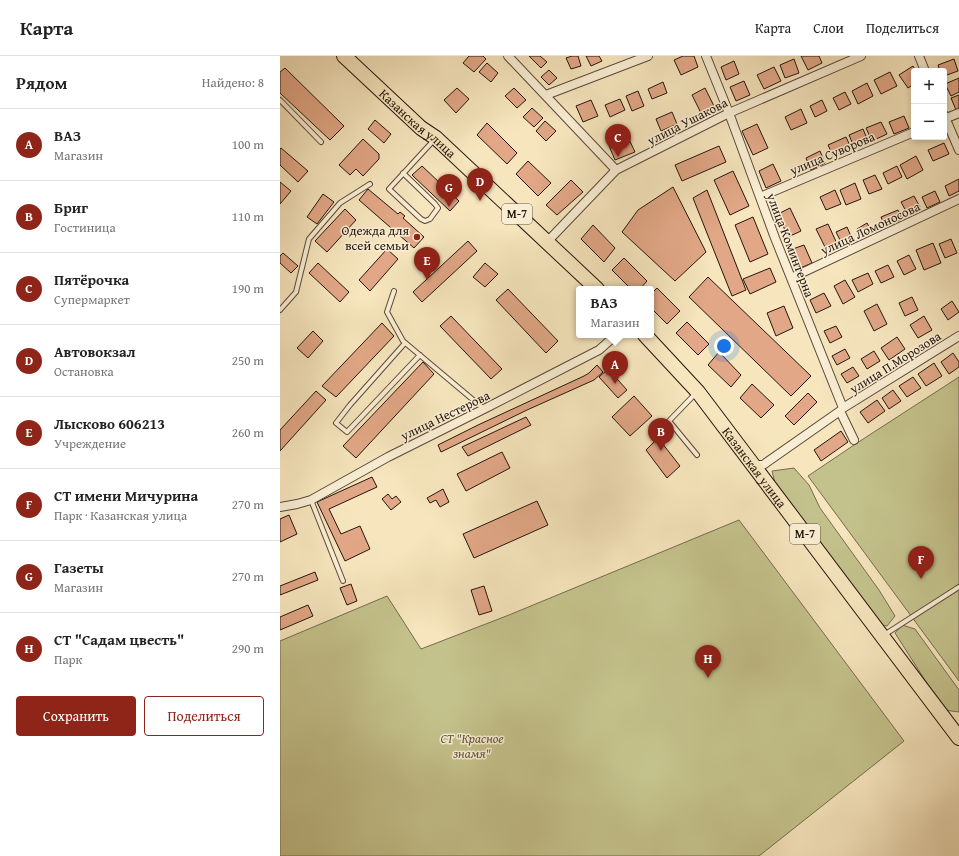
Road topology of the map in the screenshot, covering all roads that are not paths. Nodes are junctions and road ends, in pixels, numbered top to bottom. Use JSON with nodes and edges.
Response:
{"nodes":[{"id":1,"x":344,"y":56,"type":"edge"},
{"id":2,"x":508,"y":56,"type":"edge"},
{"id":3,"x":648,"y":56,"type":"edge"},
{"id":4,"x":706,"y":56,"type":"edge"},
{"id":5,"x":861,"y":56,"type":"edge"},
{"id":6,"x":918,"y":56,"type":"edge"},
{"id":7,"x":924,"y":68,"type":"edge"},
{"id":8,"x":546,"y":95,"type":"junction"},
{"id":9,"x":280,"y":100,"type":"edge"},
{"id":10,"x":729,"y":113,"type":"junction"},
{"id":11,"x":959,"y":113,"type":"edge"},
{"id":12,"x":947,"y":117,"type":"edge"},
{"id":13,"x":947,"y":124,"type":"edge"},
{"id":14,"x":911,"y":133,"type":"edge"},
{"id":15,"x":436,"y":138,"type":"junction"},
{"id":16,"x":321,"y":142,"type":"dead end"},
{"id":17,"x":959,"y":150,"type":"edge"},
{"id":18,"x":616,"y":170,"type":"junction"},
{"id":19,"x":403,"y":173,"type":"junction"},
{"id":20,"x":370,"y":184,"type":"dead end"},
{"id":21,"x":760,"y":197,"type":"junction"},
{"id":22,"x":959,"y":199,"type":"edge"},
{"id":23,"x":547,"y":242,"type":"junction"},
{"id":24,"x":791,"y":278,"type":"junction"},
{"id":25,"x":594,"y":286,"type":"edge"},
{"id":26,"x":394,"y":291,"type":"dead end"},
{"id":27,"x":280,"y":310,"type":"edge"},
{"id":28,"x":959,"y":336,"type":"edge"},
{"id":29,"x":613,"y":338,"type":"edge"},
{"id":30,"x":648,"y":338,"type":"edge"},
{"id":31,"x":405,"y":343,"type":"junction"},
{"id":32,"x":420,"y":355,"type":"junction"},
{"id":33,"x":698,"y":392,"type":"junction"},
{"id":34,"x":484,"y":409,"type":"junction"},
{"id":35,"x":842,"y":409,"type":"junction"},
{"id":36,"x":854,"y":440,"type":"dead end"},
{"id":37,"x":697,"y":455,"type":"dead end"},
{"id":38,"x":753,"y":465,"type":"junction"},
{"id":39,"x":311,"y":500,"type":"junction"},
{"id":40,"x":280,"y":507,"type":"edge"},
{"id":41,"x":343,"y":581,"type":"dead end"},
{"id":42,"x":959,"y":587,"type":"edge"},
{"id":43,"x":882,"y":636,"type":"junction"},
{"id":44,"x":959,"y":738,"type":"edge"}],
"edges":[{"from":1,"to":15,"type":"highway","name":"Казанская улица","number":"М-7"},
{"from":2,"to":8,"type":"street"},
{"from":3,"to":8,"type":"street"},
{"from":4,"to":10,"type":"street","name":"улица Коминтерна"},
{"from":5,"to":10,"type":"street","name":"улица Ушакова"},
{"from":6,"to":7,"type":"street"},
{"from":8,"to":18,"type":"street"},
{"from":9,"to":16,"type":"lane"},
{"from":10,"to":18,"type":"street","name":"улица Ушакова"},
{"from":10,"to":21,"type":"street","name":"улица Коминтерна"},
{"from":11,"to":12,"type":"street"},
{"from":13,"to":17,"type":"street"},
{"from":14,"to":21,"type":"street","name":"улица Суворова"},
{"from":15,"to":19,"type":"lane"},
{"from":15,"to":23,"type":"highway","name":"Казанская улица","number":"М-7"},
{"from":18,"to":23,"type":"street","name":"улица Ушакова"},
{"from":19,"to":19,"type":"lane"},
{"from":20,"to":27,"type":"lane"},
{"from":21,"to":24,"type":"street","name":"улица Коминтерна"},
{"from":22,"to":24,"type":"street","name":"улица Ломоносова"},
{"from":23,"to":25,"type":"highway","name":"Казанская улица","number":"М-7"},
{"from":24,"to":35,"type":"street","name":"улица Коминтерна"},
{"from":26,"to":31,"type":"lane"},
{"from":28,"to":35,"type":"street","name":"улица П.Морозова"},
{"from":29,"to":34,"type":"street","name":"улица Нестерова"},
{"from":30,"to":33,"type":"highway","name":"Казанская улица","number":"М-7"},
{"from":31,"to":32,"type":"lane"},
{"from":31,"to":32,"type":"lane"},
{"from":32,"to":34,"type":"lane"},
{"from":33,"to":37,"type":"lane"},
{"from":33,"to":38,"type":"highway","name":"Казанская улица","number":"М-7"},
{"from":34,"to":39,"type":"street","name":"улица Нестерова"},
{"from":35,"to":36,"type":"street","name":"улица Коминтерна"},
{"from":35,"to":38,"type":"street","name":"улица П.Морозова"},
{"from":38,"to":43,"type":"highway","name":"Казанская улица","number":"М-7"},
{"from":39,"to":40,"type":"street","name":"улица Нестерова"},
{"from":39,"to":41,"type":"lane"},
{"from":42,"to":43,"type":"lane"},
{"from":43,"to":44,"type":"highway","name":"Казанская улица","number":"М-7"}]}
